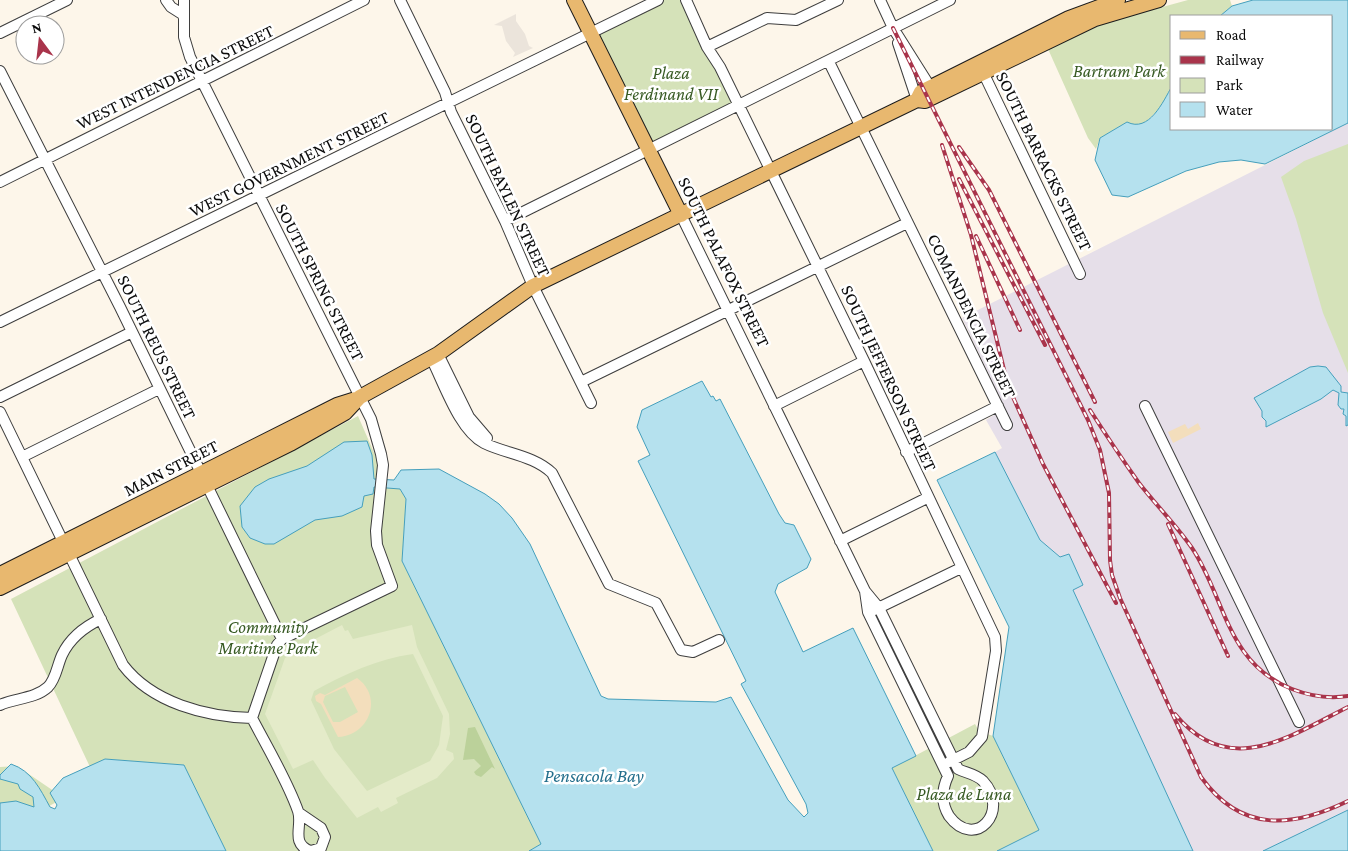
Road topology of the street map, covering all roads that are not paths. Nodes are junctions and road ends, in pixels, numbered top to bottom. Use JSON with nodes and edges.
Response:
{"nodes":[{"id":1,"x":67,"y":0,"type":"edge"},
{"id":2,"x":166,"y":0,"type":"edge"},
{"id":3,"x":184,"y":0,"type":"edge"},
{"id":4,"x":364,"y":0,"type":"edge"},
{"id":5,"x":400,"y":0,"type":"edge"},
{"id":6,"x":574,"y":0,"type":"edge"},
{"id":7,"x":658,"y":0,"type":"edge"},
{"id":8,"x":686,"y":0,"type":"edge"},
{"id":9,"x":838,"y":0,"type":"edge"},
{"id":10,"x":880,"y":0,"type":"edge"},
{"id":11,"x":950,"y":0,"type":"edge"},
{"id":12,"x":1118,"y":0,"type":"edge"},
{"id":13,"x":1160,"y":0,"type":"edge"},
{"id":14,"x":182,"y":14,"type":"junction"},
{"id":15,"x":894,"y":28,"type":"junction"},
{"id":16,"x":0,"y":33,"type":"edge"},
{"id":17,"x":591,"y":33,"type":"junction"},
{"id":18,"x":707,"y":47,"type":"junction"},
{"id":19,"x":828,"y":62,"type":"junction"},
{"id":20,"x":981,"y":68,"type":"junction"},
{"id":21,"x":0,"y":71,"type":"edge"},
{"id":22,"x":202,"y":82,"type":"junction"},
{"id":23,"x":933,"y":92,"type":"junction"},
{"id":24,"x":917,"y":100,"type":"junction"},
{"id":25,"x":448,"y":102,"type":"junction"},
{"id":26,"x":738,"y":106,"type":"junction"},
{"id":27,"x":861,"y":128,"type":"junction"},
{"id":28,"x":648,"y":150,"type":"junction"},
{"id":29,"x":44,"y":160,"type":"junction"},
{"id":30,"x":770,"y":172,"type":"junction"},
{"id":31,"x":0,"y":182,"type":"edge"},
{"id":32,"x":259,"y":197,"type":"junction"},
{"id":33,"x":681,"y":214,"type":"junction"},
{"id":34,"x":505,"y":221,"type":"junction"},
{"id":35,"x":907,"y":223,"type":"junction"},
{"id":36,"x":817,"y":266,"type":"junction"},
{"id":37,"x":102,"y":272,"type":"junction"},
{"id":38,"x":1080,"y":274,"type":"dead end"},
{"id":39,"x":533,"y":286,"type":"junction"},
{"id":40,"x":727,"y":311,"type":"junction"},
{"id":41,"x":0,"y":322,"type":"edge"},
{"id":42,"x":132,"y":332,"type":"junction"},
{"id":43,"x":434,"y":356,"type":"junction"},
{"id":44,"x":864,"y":361,"type":"junction"},
{"id":45,"x":581,"y":382,"type":"junction"},
{"id":46,"x":160,"y":389,"type":"junction"},
{"id":47,"x":0,"y":397,"type":"edge"},
{"id":48,"x":360,"y":397,"type":"junction"},
{"id":49,"x":591,"y":403,"type":"dead end"},
{"id":50,"x":774,"y":406,"type":"junction"},
{"id":51,"x":998,"y":406,"type":"junction"},
{"id":52,"x":1145,"y":406,"type":"dead end"},
{"id":53,"x":0,"y":412,"type":"edge"},
{"id":54,"x":1007,"y":424,"type":"dead end"},
{"id":55,"x":906,"y":452,"type":"junction"},
{"id":56,"x":22,"y":457,"type":"junction"},
{"id":57,"x":205,"y":480,"type":"junction"},
{"id":58,"x":927,"y":498,"type":"junction"},
{"id":59,"x":840,"y":541,"type":"junction"},
{"id":60,"x":67,"y":548,"type":"junction"},
{"id":61,"x":961,"y":568,"type":"junction"},
{"id":62,"x":0,"y":574,"type":"edge"},
{"id":63,"x":0,"y":588,"type":"edge"},
{"id":64,"x":865,"y":591,"type":"junction"},
{"id":65,"x":879,"y":608,"type":"junction"},
{"id":66,"x":868,"y":612,"type":"junction"},
{"id":67,"x":101,"y":619,"type":"junction"},
{"id":68,"x":282,"y":639,"type":"junction"},
{"id":69,"x":719,"y":640,"type":"dead end"},
{"id":70,"x":0,"y":705,"type":"edge"},
{"id":71,"x":252,"y":718,"type":"junction"},
{"id":72,"x":1299,"y":722,"type":"dead end"},
{"id":73,"x":954,"y":760,"type":"junction"},
{"id":74,"x":943,"y":765,"type":"junction"},
{"id":75,"x":299,"y":813,"type":"junction"},
{"id":76,"x":311,"y":851,"type":"edge"}],
"edges":[{"from":1,"to":16,"type":"street"},
{"from":2,"to":14,"type":"street"},
{"from":3,"to":14,"type":"street","name":"SOUTH SPRING STREET"},
{"from":4,"to":22,"type":"street","name":"WEST INTENDENCIA STREET"},
{"from":5,"to":25,"type":"street","name":"SOUTH BAYLEN STREET"},
{"from":6,"to":17,"type":"main road","name":"SOUTH PALAFOX STREET"},
{"from":7,"to":17,"type":"street","name":"WEST GOVERNMENT STREET"},
{"from":8,"to":18,"type":"street","name":"SOUTH JEFFERSON STREET"},
{"from":9,"to":18,"type":"street"},
{"from":10,"to":15,"type":"street"},
{"from":11,"to":15,"type":"street"},
{"from":12,"to":20,"type":"main road"},
{"from":13,"to":20,"type":"main road"},
{"from":14,"to":22,"type":"street","name":"SOUTH SPRING STREET"},
{"from":15,"to":19,"type":"street"},
{"from":15,"to":23,"type":"street"},
{"from":15,"to":24,"type":"street"},
{"from":17,"to":25,"type":"street","name":"WEST GOVERNMENT STREET"},
{"from":17,"to":28,"type":"main road","name":"SOUTH PALAFOX STREET"},
{"from":18,"to":26,"type":"street","name":"SOUTH JEFFERSON STREET"},
{"from":19,"to":26,"type":"street"},
{"from":19,"to":27,"type":"street","name":"COMANDENCIA STREET"},
{"from":20,"to":23,"type":"main road","name":"MAIN STREET"},
{"from":20,"to":38,"type":"street","name":"SOUTH BARRACKS STREET"},
{"from":21,"to":29,"type":"street","name":"SOUTH REUS STREET"},
{"from":22,"to":29,"type":"street","name":"WEST INTENDENCIA STREET"},
{"from":22,"to":32,"type":"street","name":"SOUTH SPRING STREET"},
{"from":23,"to":24,"type":"main road","name":"MAIN STREET"},
{"from":24,"to":27,"type":"main road","name":"MAIN STREET"},
{"from":25,"to":32,"type":"street","name":"WEST GOVERNMENT STREET"},
{"from":25,"to":34,"type":"street","name":"SOUTH BAYLEN STREET"},
{"from":26,"to":28,"type":"street"},
{"from":26,"to":30,"type":"street","name":"SOUTH JEFFERSON STREET"},
{"from":27,"to":30,"type":"main road","name":"MAIN STREET"},
{"from":27,"to":35,"type":"street","name":"COMANDENCIA STREET"},
{"from":28,"to":33,"type":"main road","name":"SOUTH PALAFOX STREET"},
{"from":28,"to":34,"type":"street"},
{"from":29,"to":31,"type":"street","name":"WEST INTENDENCIA STREET"},
{"from":29,"to":37,"type":"street","name":"SOUTH REUS STREET"},
{"from":30,"to":33,"type":"main road","name":"MAIN STREET"},
{"from":30,"to":36,"type":"street","name":"SOUTH JEFFERSON STREET"},
{"from":32,"to":37,"type":"street","name":"WEST GOVERNMENT STREET"},
{"from":32,"to":48,"type":"street","name":"SOUTH SPRING STREET"},
{"from":33,"to":39,"type":"main road","name":"MAIN STREET"},
{"from":33,"to":40,"type":"street","name":"SOUTH PALAFOX STREET"},
{"from":34,"to":39,"type":"street","name":"SOUTH BAYLEN STREET"},
{"from":35,"to":36,"type":"street"},
{"from":35,"to":51,"type":"street","name":"COMANDENCIA STREET"},
{"from":36,"to":40,"type":"street"},
{"from":36,"to":44,"type":"street","name":"SOUTH JEFFERSON STREET"},
{"from":37,"to":41,"type":"street","name":"WEST GOVERNMENT STREET"},
{"from":37,"to":42,"type":"street","name":"SOUTH REUS STREET"},
{"from":39,"to":43,"type":"main road","name":"MAIN STREET"},
{"from":39,"to":45,"type":"street","name":"SOUTH BAYLEN STREET"},
{"from":40,"to":45,"type":"street"},
{"from":40,"to":50,"type":"street","name":"SOUTH PALAFOX STREET"},
{"from":42,"to":46,"type":"street","name":"SOUTH REUS STREET"},
{"from":42,"to":47,"type":"street"},
{"from":43,"to":48,"type":"main road","name":"MAIN STREET"},
{"from":43,"to":69,"type":"street"},
{"from":44,"to":50,"type":"street"},
{"from":44,"to":55,"type":"street","name":"SOUTH JEFFERSON STREET"},
{"from":45,"to":49,"type":"street","name":"SOUTH BAYLEN STREET"},
{"from":46,"to":56,"type":"street"},
{"from":46,"to":57,"type":"street","name":"SOUTH REUS STREET"},
{"from":48,"to":57,"type":"main road","name":"MAIN STREET"},
{"from":48,"to":68,"type":"street","name":"SOUTH SPRING STREET"},
{"from":50,"to":59,"type":"street","name":"SOUTH PALAFOX STREET"},
{"from":51,"to":54,"type":"street","name":"COMANDENCIA STREET"},
{"from":51,"to":55,"type":"street"},
{"from":52,"to":72,"type":"street"},
{"from":53,"to":56,"type":"street"},
{"from":55,"to":58,"type":"street","name":"SOUTH JEFFERSON STREET"},
{"from":56,"to":60,"type":"street"},
{"from":57,"to":60,"type":"main road","name":"MAIN STREET"},
{"from":57,"to":68,"type":"street","name":"SOUTH REUS STREET"},
{"from":58,"to":59,"type":"street"},
{"from":58,"to":61,"type":"street","name":"SOUTH JEFFERSON STREET"},
{"from":59,"to":64,"type":"street","name":"SOUTH PALAFOX STREET"},
{"from":60,"to":62,"type":"main road","name":"MAIN STREET"},
{"from":60,"to":63,"type":"main road"},
{"from":60,"to":67,"type":"street"},
{"from":61,"to":65,"type":"street"},
{"from":61,"to":73,"type":"street","name":"SOUTH JEFFERSON STREET"},
{"from":64,"to":65,"type":"street","name":"SOUTH PALAFOX STREET"},
{"from":64,"to":66,"type":"street","name":"SOUTH PALAFOX STREET"},
{"from":65,"to":66,"type":"street"},
{"from":65,"to":73,"type":"street","name":"SOUTH PALAFOX STREET"},
{"from":66,"to":74,"type":"street","name":"SOUTH PALAFOX STREET"},
{"from":67,"to":70,"type":"street"},
{"from":67,"to":71,"type":"street"},
{"from":68,"to":71,"type":"street"},
{"from":71,"to":75,"type":"street"},
{"from":73,"to":74,"type":"street","name":"SOUTH JEFFERSON STREET"},
{"from":73,"to":74,"type":"street","name":"SOUTH PALAFOX STREET"},
{"from":75,"to":76,"type":"street"},
{"from":75,"to":76,"type":"street"}]}
